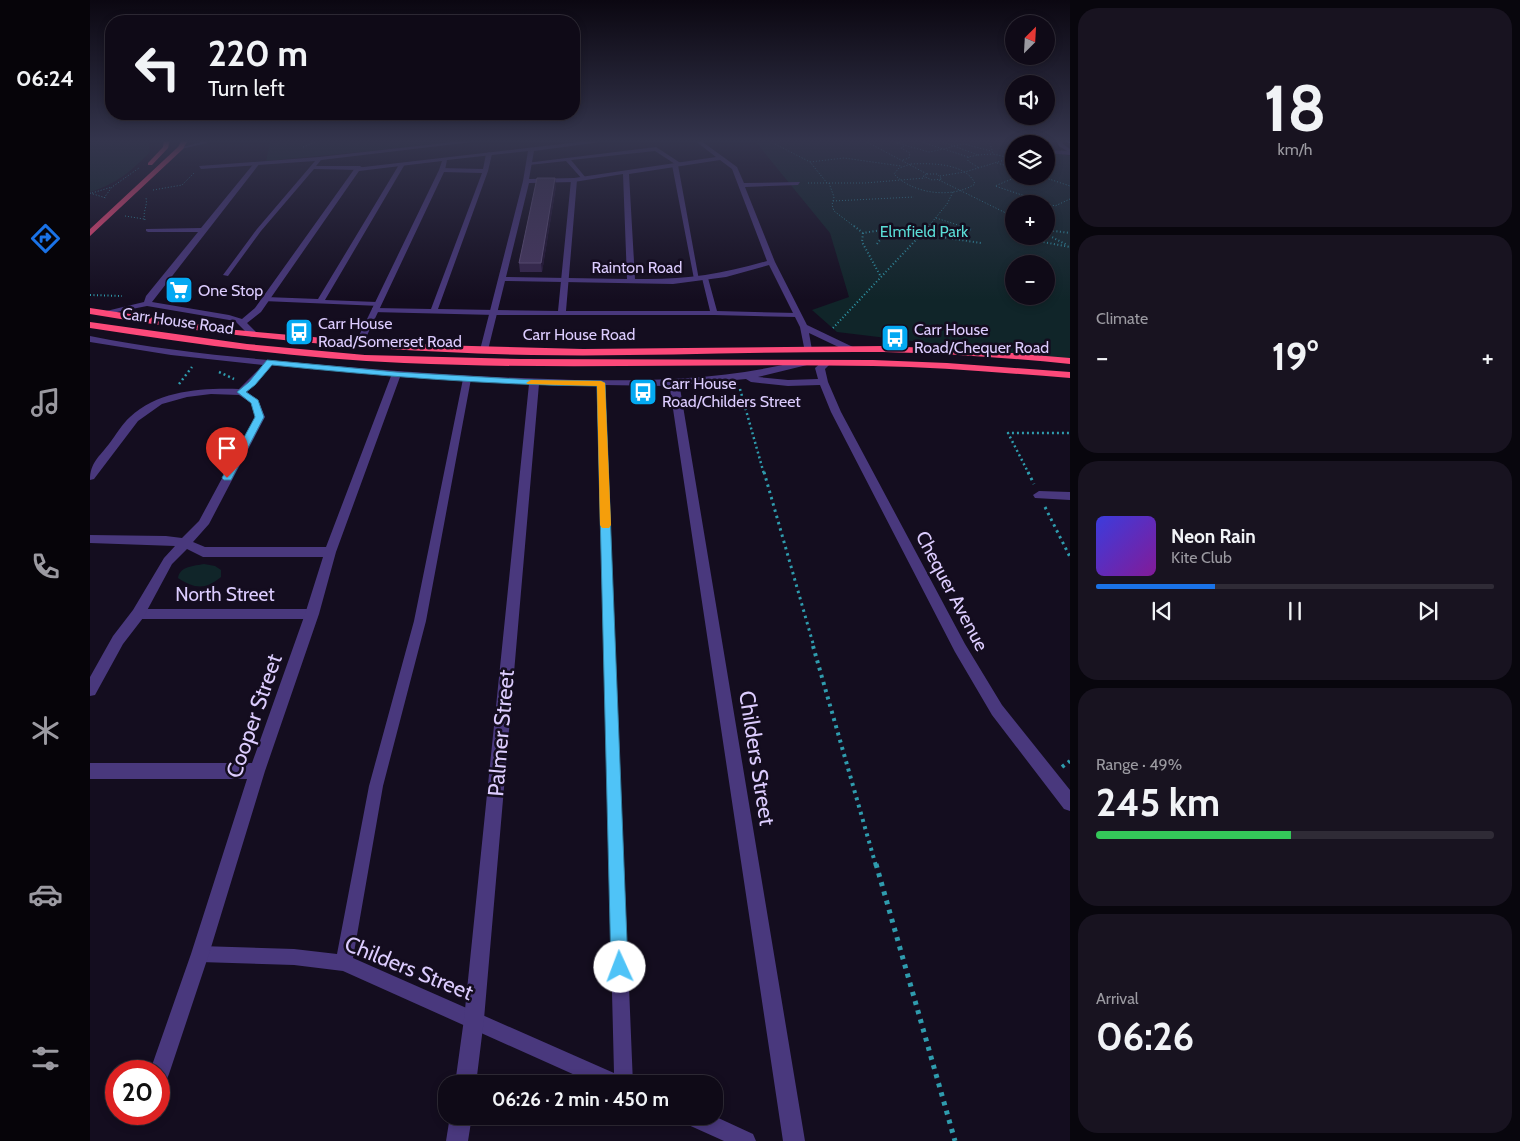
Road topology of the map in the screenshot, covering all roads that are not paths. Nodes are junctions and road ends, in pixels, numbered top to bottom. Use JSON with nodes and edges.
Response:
{"nodes":[{"id":1,"x":132,"y":193,"type":"edge"},
{"id":2,"x":233,"y":193,"type":"edge"},
{"id":3,"x":290,"y":193,"type":"edge"},
{"id":4,"x":339,"y":193,"type":"edge"},
{"id":5,"x":385,"y":193,"type":"edge"},
{"id":6,"x":431,"y":193,"type":"edge"},
{"id":7,"x":477,"y":193,"type":"edge"},
{"id":8,"x":523,"y":193,"type":"edge"},
{"id":9,"x":573,"y":193,"type":"edge"},
{"id":10,"x":627,"y":193,"type":"edge"},
{"id":11,"x":683,"y":193,"type":"edge"},
{"id":12,"x":745,"y":193,"type":"edge"},
{"id":13,"x":148,"y":230,"type":"road end"},
{"id":14,"x":205,"y":230,"type":"junction"},
{"id":15,"x":90,"y":233,"type":"edge"},
{"id":16,"x":771,"y":262,"type":"junction"},
{"id":17,"x":226,"y":275,"type":"dead end"},
{"id":18,"x":502,"y":278,"type":"junction"},
{"id":19,"x":701,"y":279,"type":"junction"},
{"id":20,"x":564,"y":280,"type":"junction"},
{"id":21,"x":631,"y":281,"type":"junction"},
{"id":22,"x":266,"y":299,"type":"junction"},
{"id":23,"x":321,"y":301,"type":"junction"},
{"id":24,"x":147,"y":304,"type":"junction"},
{"id":25,"x":376,"y":307,"type":"junction"},
{"id":26,"x":90,"y":311,"type":"edge"},
{"id":27,"x":434,"y":311,"type":"junction"},
{"id":28,"x":102,"y":313,"type":"junction"},
{"id":29,"x":495,"y":313,"type":"junction"},
{"id":30,"x":562,"y":313,"type":"junction"},
{"id":31,"x":714,"y":314,"type":"junction"},
{"id":32,"x":797,"y":315,"type":"junction"},
{"id":33,"x":242,"y":323,"type":"junction"},
{"id":34,"x":90,"y":325,"type":"edge"},
{"id":35,"x":804,"y":327,"type":"junction"},
{"id":36,"x":254,"y":335,"type":"junction"},
{"id":37,"x":90,"y":339,"type":"edge"},
{"id":38,"x":359,"y":344,"type":"junction"},
{"id":39,"x":121,"y":346,"type":"junction"},
{"id":40,"x":90,"y":347,"type":"edge"},
{"id":41,"x":484,"y":350,"type":"junction"},
{"id":42,"x":808,"y":350,"type":"junction"},
{"id":43,"x":852,"y":350,"type":"junction"},
{"id":44,"x":1070,"y":361,"type":"edge"},
{"id":45,"x":270,"y":362,"type":"junction"},
{"id":46,"x":804,"y":363,"type":"junction"},
{"id":47,"x":826,"y":363,"type":"junction"},
{"id":48,"x":396,"y":375,"type":"junction"},
{"id":49,"x":1070,"y":375,"type":"edge"},
{"id":50,"x":737,"y":377,"type":"junction"},
{"id":51,"x":467,"y":379,"type":"junction"},
{"id":52,"x":823,"y":382,"type":"junction"},
{"id":53,"x":534,"y":383,"type":"junction"},
{"id":54,"x":601,"y":383,"type":"junction"},
{"id":55,"x":670,"y":384,"type":"junction"},
{"id":56,"x":245,"y":389,"type":"junction"},
{"id":57,"x":90,"y":476,"type":"edge"},
{"id":58,"x":1039,"y":495,"type":"road end"},
{"id":59,"x":1070,"y":496,"type":"edge"},
{"id":60,"x":90,"y":539,"type":"edge"},
{"id":61,"x":185,"y":543,"type":"junction"},
{"id":62,"x":330,"y":552,"type":"junction"},
{"id":63,"x":138,"y":614,"type":"junction"},
{"id":64,"x":312,"y":614,"type":"junction"},
{"id":65,"x":90,"y":690,"type":"edge"},
{"id":66,"x":257,"y":771,"type":"junction"},
{"id":67,"x":90,"y":772,"type":"edge"},
{"id":68,"x":1070,"y":803,"type":"edge"},
{"id":69,"x":200,"y":954,"type":"junction"},
{"id":70,"x":344,"y":963,"type":"junction"},
{"id":71,"x":474,"y":1020,"type":"junction"},
{"id":72,"x":164,"y":1060,"type":"edge"},
{"id":73,"x":466,"y":1075,"type":"edge"},
{"id":74,"x":598,"y":1075,"type":"edge"},
{"id":75,"x":624,"y":1075,"type":"edge"},
{"id":76,"x":460,"y":1125,"type":"edge"},
{"id":77,"x":711,"y":1125,"type":"edge"},
{"id":78,"x":457,"y":1141,"type":"edge"},
{"id":79,"x":746,"y":1141,"type":"edge"},
{"id":80,"x":794,"y":1141,"type":"edge"}],
"edges":[{"from":1,"to":15,"type":"highway"},
{"from":2,"to":14,"type":"street"},
{"from":3,"to":17,"type":"lane"},
{"from":4,"to":22,"type":"street"},
{"from":5,"to":23,"type":"lane"},
{"from":6,"to":25,"type":"street"},
{"from":7,"to":27,"type":"lane"},
{"from":8,"to":18,"type":"street"},
{"from":9,"to":20,"type":"lane"},
{"from":10,"to":21,"type":"street"},
{"from":11,"to":19,"type":"lane"},
{"from":12,"to":16,"type":"street"},
{"from":13,"to":14,"type":"street"},
{"from":14,"to":24,"type":"street"},
{"from":16,"to":19,"type":"street","name":"Rainton Road"},
{"from":16,"to":32,"type":"street"},
{"from":18,"to":20,"type":"street","name":"Rainton Road"},
{"from":18,"to":29,"type":"street"},
{"from":19,"to":21,"type":"street","name":"Rainton Road"},
{"from":19,"to":31,"type":"lane"},
{"from":20,"to":21,"type":"street","name":"Rainton Road"},
{"from":20,"to":30,"type":"lane"},
{"from":22,"to":23,"type":"lane"},
{"from":22,"to":33,"type":"street"},
{"from":23,"to":25,"type":"lane"},
{"from":24,"to":28,"type":"street"},
{"from":24,"to":33,"type":"street"},
{"from":25,"to":27,"type":"lane"},
{"from":25,"to":38,"type":"street"},
{"from":26,"to":28,"type":"highway","name":"Carr House Road"},
{"from":27,"to":29,"type":"lane"},
{"from":28,"to":36,"type":"highway","name":"Carr House Road"},
{"from":29,"to":30,"type":"lane"},
{"from":29,"to":41,"type":"street"},
{"from":30,"to":31,"type":"lane"},
{"from":31,"to":32,"type":"lane"},
{"from":32,"to":35,"type":"street"},
{"from":33,"to":36,"type":"street"},
{"from":34,"to":46,"type":"highway","name":"Carr House Road"},
{"from":35,"to":42,"type":"street"},
{"from":35,"to":43,"type":"street"},
{"from":36,"to":38,"type":"highway","name":"Carr House Road"},
{"from":37,"to":39,"type":"street"},
{"from":38,"to":41,"type":"highway","name":"Carr House Road"},
{"from":39,"to":40,"type":"street"},
{"from":39,"to":45,"type":"street"},
{"from":41,"to":42,"type":"highway","name":"Carr House Road"},
{"from":42,"to":43,"type":"highway","name":"Carr House Road"},
{"from":43,"to":44,"type":"highway","name":"Carr House Road"},
{"from":45,"to":48,"type":"street"},
{"from":45,"to":56,"type":"street"},
{"from":46,"to":47,"type":"highway","name":"Carr House Road"},
{"from":46,"to":50,"type":"street"},
{"from":47,"to":49,"type":"highway","name":"Carr House Road"},
{"from":47,"to":52,"type":"street"},
{"from":48,"to":51,"type":"street"},
{"from":48,"to":62,"type":"street","name":"Cooper Street"},
{"from":50,"to":52,"type":"street"},
{"from":50,"to":55,"type":"street"},
{"from":51,"to":53,"type":"street"},
{"from":51,"to":70,"type":"lane"},
{"from":52,"to":68,"type":"street","name":"Chequer Avenue"},
{"from":53,"to":54,"type":"street"},
{"from":53,"to":71,"type":"street","name":"Palmer Street"},
{"from":54,"to":55,"type":"street"},
{"from":54,"to":75,"type":"lane"},
{"from":55,"to":80,"type":"street","name":"Childers Street"},
{"from":56,"to":57,"type":"street"},
{"from":56,"to":61,"type":"street","name":"North Street"},
{"from":58,"to":59,"type":"street"},
{"from":60,"to":61,"type":"street"},
{"from":61,"to":62,"type":"street"},
{"from":61,"to":63,"type":"street","name":"North Street"},
{"from":62,"to":64,"type":"street","name":"Cooper Street"},
{"from":63,"to":64,"type":"lane","name":"North Street"},
{"from":63,"to":65,"type":"street","name":"North Street"},
{"from":64,"to":66,"type":"street","name":"Cooper Street"},
{"from":66,"to":67,"type":"street"},
{"from":66,"to":69,"type":"street","name":"Cooper Street"},
{"from":69,"to":70,"type":"lane","name":"Childers Street"},
{"from":69,"to":72,"type":"street","name":"Cooper Street"},
{"from":70,"to":71,"type":"lane","name":"Childers Street"},
{"from":71,"to":73,"type":"street","name":"Palmer Street"},
{"from":71,"to":74,"type":"lane","name":"Childers Street"},
{"from":76,"to":78,"type":"street"},
{"from":77,"to":79,"type":"lane"}]}
